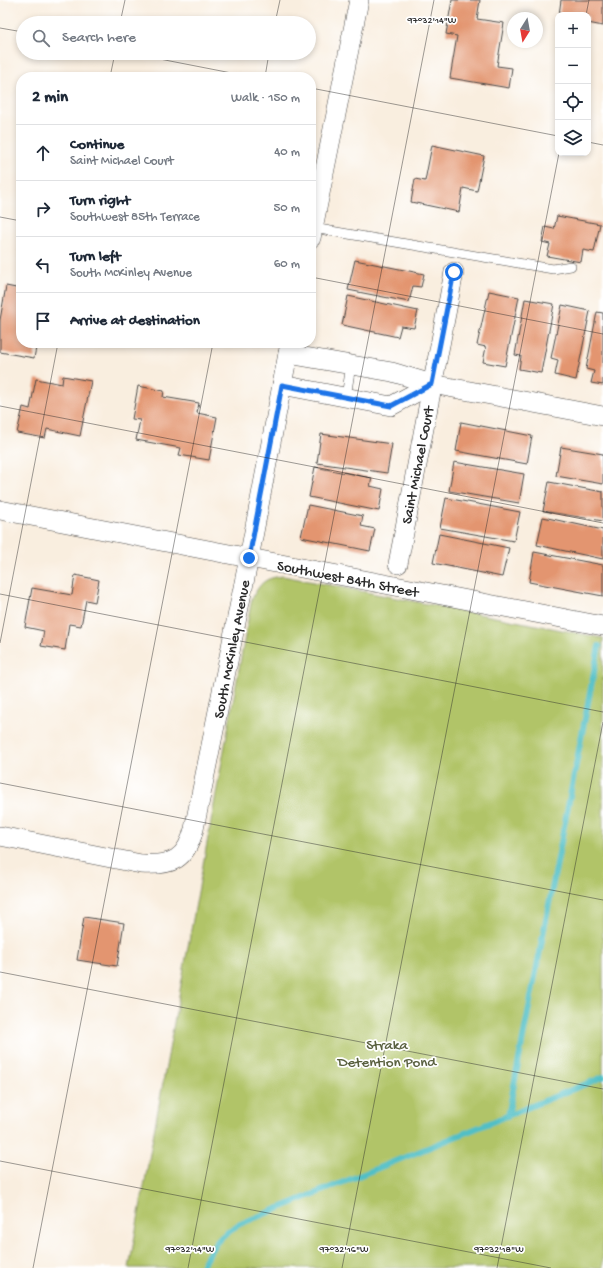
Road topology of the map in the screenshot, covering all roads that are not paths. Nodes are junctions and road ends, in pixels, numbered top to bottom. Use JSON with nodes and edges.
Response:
{"nodes":[{"id":1,"x":359,"y":0,"type":"edge"},
{"id":2,"x":316,"y":213,"type":"edge"},
{"id":3,"x":316,"y":234,"type":"edge"},
{"id":4,"x":571,"y":266,"type":"dead end"},
{"id":5,"x":454,"y":272,"type":"dead end"},
{"id":6,"x":289,"y":348,"type":"edge"},
{"id":7,"x":351,"y":364,"type":"junction"},
{"id":8,"x":432,"y":384,"type":"junction"},
{"id":9,"x":282,"y":385,"type":"junction"},
{"id":10,"x":346,"y":397,"type":"junction"},
{"id":11,"x":603,"y":416,"type":"edge"},
{"id":12,"x":0,"y":510,"type":"edge"},
{"id":13,"x":249,"y":558,"type":"junction"},
{"id":14,"x":398,"y":564,"type":"dead end"},
{"id":15,"x":603,"y":626,"type":"edge"},
{"id":16,"x":0,"y":836,"type":"edge"}],
"edges":[{"from":1,"to":2,"type":"street"},
{"from":3,"to":4,"type":"lane"},
{"from":5,"to":8,"type":"street","name":"Saint Michael Court"},
{"from":6,"to":7,"type":"street"},
{"from":6,"to":9,"type":"street","name":"South McKinley Avenue"},
{"from":7,"to":8,"type":"street"},
{"from":7,"to":10,"type":"lane"},
{"from":8,"to":10,"type":"street"},
{"from":8,"to":11,"type":"street"},
{"from":8,"to":14,"type":"street","name":"Saint Michael Court"},
{"from":9,"to":10,"type":"street"},
{"from":9,"to":13,"type":"street","name":"South McKinley Avenue"},
{"from":12,"to":13,"type":"street","name":"Southwest 84th Street"},
{"from":13,"to":15,"type":"street","name":"Southwest 84th Street"},
{"from":13,"to":16,"type":"street","name":"South McKinley Avenue"}]}
